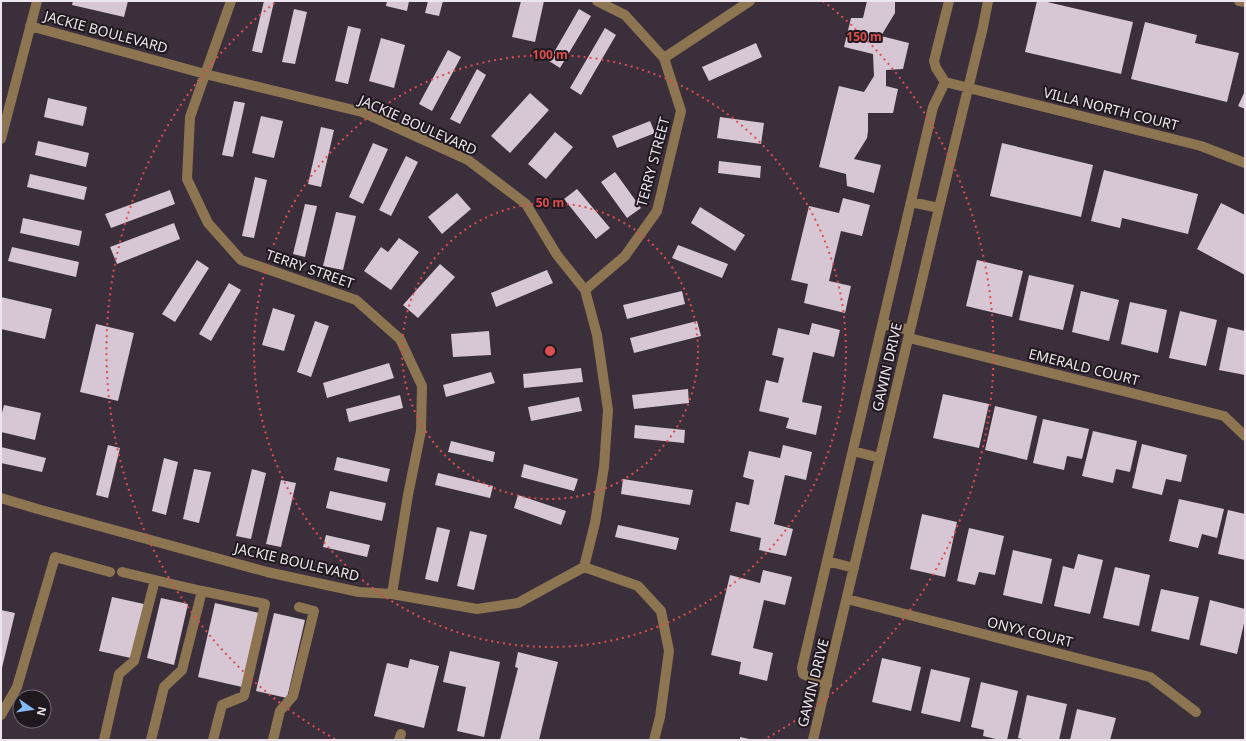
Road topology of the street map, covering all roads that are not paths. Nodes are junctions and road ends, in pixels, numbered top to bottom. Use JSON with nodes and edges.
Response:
{"nodes":[{"id":1,"x":37,"y":1,"type":"edge"},
{"id":2,"x":231,"y":1,"type":"edge"},
{"id":3,"x":596,"y":1,"type":"edge"},
{"id":4,"x":750,"y":1,"type":"edge"},
{"id":5,"x":949,"y":1,"type":"edge"},
{"id":6,"x":988,"y":1,"type":"edge"},
{"id":7,"x":1240,"y":1,"type":"edge"},
{"id":8,"x":1245,"y":2,"type":"edge"},
{"id":9,"x":30,"y":26,"type":"junction"},
{"id":10,"x":664,"y":58,"type":"junction"},
{"id":11,"x":205,"y":74,"type":"junction"},
{"id":12,"x":945,"y":82,"type":"junction"},
{"id":13,"x":968,"y":88,"type":"junction"},
{"id":14,"x":5,"y":102,"type":"edge"},
{"id":15,"x":1,"y":139,"type":"edge"},
{"id":16,"x":1245,"y":163,"type":"edge"},
{"id":17,"x":911,"y":202,"type":"junction"},
{"id":18,"x":939,"y":208,"type":"junction"},
{"id":19,"x":584,"y":290,"type":"junction"},
{"id":20,"x":883,"y":324,"type":"junction"},
{"id":21,"x":909,"y":334,"type":"junction"},
{"id":22,"x":1245,"y":436,"type":"edge"},
{"id":23,"x":853,"y":451,"type":"junction"},
{"id":24,"x":880,"y":458,"type":"junction"},
{"id":25,"x":1,"y":498,"type":"edge"},
{"id":26,"x":827,"y":561,"type":"junction"},
{"id":27,"x":584,"y":567,"type":"junction"},
{"id":28,"x":854,"y":568,"type":"junction"},
{"id":29,"x":110,"y":572,"type":"dead end"},
{"id":30,"x":122,"y":572,"type":"dead end"},
{"id":31,"x":155,"y":580,"type":"junction"},
{"id":32,"x":202,"y":591,"type":"junction"},
{"id":33,"x":392,"y":594,"type":"junction"},
{"id":34,"x":847,"y":599,"type":"junction"},
{"id":35,"x":299,"y":607,"type":"dead end"},
{"id":36,"x":827,"y":686,"type":"junction"},
{"id":37,"x":1196,"y":712,"type":"dead end"},
{"id":38,"x":1,"y":715,"type":"edge"},
{"id":39,"x":104,"y":740,"type":"edge"},
{"id":40,"x":151,"y":740,"type":"edge"},
{"id":41,"x":213,"y":740,"type":"edge"},
{"id":42,"x":273,"y":740,"type":"edge"},
{"id":43,"x":654,"y":740,"type":"edge"},
{"id":44,"x":813,"y":740,"type":"edge"}],
"edges":[{"from":1,"to":9,"type":"street"},
{"from":2,"to":11,"type":"street","name":"TERRY STREET"},
{"from":3,"to":10,"type":"street","name":"TERRY STREET"},
{"from":4,"to":10,"type":"street"},
{"from":5,"to":12,"type":"street"},
{"from":6,"to":13,"type":"street","name":"GAWIN DRIVE"},
{"from":7,"to":8,"type":"street"},
{"from":9,"to":11,"type":"street","name":"JACKIE BOULEVARD"},
{"from":9,"to":14,"type":"street"},
{"from":10,"to":19,"type":"street","name":"TERRY STREET"},
{"from":11,"to":19,"type":"street","name":"JACKIE BOULEVARD"},
{"from":11,"to":33,"type":"street","name":"TERRY STREET"},
{"from":12,"to":13,"type":"street","name":"VILLA NORTH COURT"},
{"from":12,"to":17,"type":"street"},
{"from":13,"to":16,"type":"street","name":"VILLA NORTH COURT"},
{"from":13,"to":18,"type":"street","name":"GAWIN DRIVE"},
{"from":14,"to":15,"type":"street"},
{"from":17,"to":18,"type":"street"},
{"from":17,"to":20,"type":"street"},
{"from":18,"to":21,"type":"street","name":"GAWIN DRIVE"},
{"from":19,"to":27,"type":"street","name":"JACKIE BOULEVARD"},
{"from":20,"to":21,"type":"street","name":"EMERALD COURT"},
{"from":20,"to":23,"type":"street"},
{"from":21,"to":22,"type":"street","name":"EMERALD COURT"},
{"from":21,"to":24,"type":"street","name":"GAWIN DRIVE"},
{"from":23,"to":24,"type":"street"},
{"from":23,"to":26,"type":"street"},
{"from":24,"to":28,"type":"street","name":"GAWIN DRIVE"},
{"from":25,"to":33,"type":"street","name":"JACKIE BOULEVARD"},
{"from":26,"to":28,"type":"street"},
{"from":26,"to":36,"type":"street"},
{"from":27,"to":33,"type":"street","name":"JACKIE BOULEVARD"},
{"from":27,"to":43,"type":"street"},
{"from":28,"to":34,"type":"street","name":"GAWIN DRIVE"},
{"from":29,"to":38,"type":"street"},
{"from":30,"to":31,"type":"street"},
{"from":31,"to":32,"type":"street"},
{"from":31,"to":39,"type":"street"},
{"from":32,"to":40,"type":"street"},
{"from":32,"to":41,"type":"street"},
{"from":34,"to":36,"type":"street","name":"GAWIN DRIVE"},
{"from":34,"to":37,"type":"street","name":"ONYX COURT"},
{"from":35,"to":42,"type":"street"},
{"from":36,"to":44,"type":"street","name":"GAWIN DRIVE"}]}
